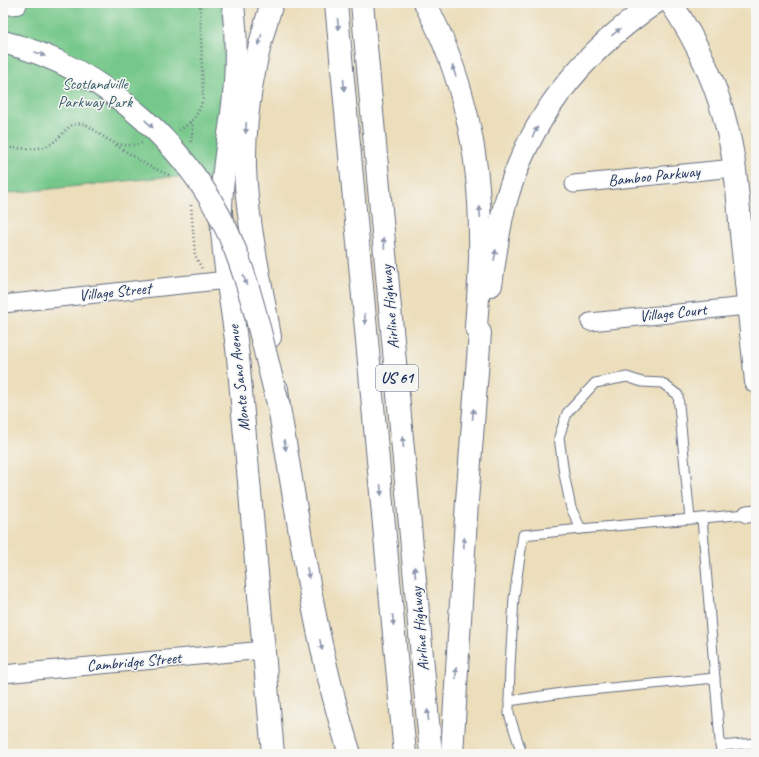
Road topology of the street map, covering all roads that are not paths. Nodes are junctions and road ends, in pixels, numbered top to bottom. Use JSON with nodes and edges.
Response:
{"nodes":[{"id":1,"x":16,"y":3,"type":"edge"},
{"id":2,"x":233,"y":3,"type":"edge"},
{"id":3,"x":272,"y":3,"type":"edge"},
{"id":4,"x":336,"y":3,"type":"edge"},
{"id":5,"x":362,"y":3,"type":"edge"},
{"id":6,"x":425,"y":3,"type":"edge"},
{"id":7,"x":655,"y":3,"type":"edge"},
{"id":8,"x":671,"y":3,"type":"edge"},
{"id":9,"x":3,"y":4,"type":"edge"},
{"id":10,"x":3,"y":42,"type":"edge"},
{"id":11,"x":734,"y":168,"type":"junction"},
{"id":12,"x":574,"y":184,"type":"dead end"},
{"id":13,"x":218,"y":281,"type":"junction"},
{"id":14,"x":3,"y":304,"type":"edge"},
{"id":15,"x":752,"y":305,"type":"edge"},
{"id":16,"x":590,"y":322,"type":"dead end"},
{"id":17,"x":480,"y":333,"type":"junction"},
{"id":18,"x":756,"y":382,"type":"edge"},
{"id":19,"x":279,"y":407,"type":"junction"},
{"id":20,"x":751,"y":513,"type":"edge"},
{"id":21,"x":702,"y":518,"type":"junction"},
{"id":22,"x":690,"y":519,"type":"junction"},
{"id":23,"x":581,"y":529,"type":"junction"},
{"id":24,"x":264,"y":650,"type":"junction"},
{"id":25,"x":3,"y":674,"type":"edge"},
{"id":26,"x":715,"y":678,"type":"junction"},
{"id":27,"x":509,"y":701,"type":"junction"},
{"id":28,"x":756,"y":743,"type":"edge"},
{"id":29,"x":720,"y":750,"type":"edge"},
{"id":30,"x":273,"y":754,"type":"edge"},
{"id":31,"x":350,"y":754,"type":"edge"},
{"id":32,"x":405,"y":754,"type":"edge"},
{"id":33,"x":431,"y":754,"type":"edge"},
{"id":34,"x":452,"y":754,"type":"edge"},
{"id":35,"x":522,"y":754,"type":"edge"}],
"edges":[{"from":1,"to":9,"type":"main road"},
{"from":2,"to":13,"type":"main road","name":"Monte Sano Avenue"},
{"from":3,"to":19,"type":"main road","one_way":true,"bridge":true},
{"from":4,"to":32,"type":"main road","name":"Airline Highway","number":"US 61","one_way":true},
{"from":33,"to":5,"type":"main road","name":"Airline Highway","number":"US 61","one_way":true},
{"from":17,"to":6,"type":"main road","one_way":true},
{"from":17,"to":7,"type":"main road","one_way":true},
{"from":8,"to":11,"type":"main road"},
{"from":10,"to":19,"type":"main road","one_way":true,"bridge":true},
{"from":11,"to":12,"type":"street","name":"Bamboo Parkway"},
{"from":11,"to":15,"type":"main road"},
{"from":13,"to":14,"type":"street","name":"Village Street"},
{"from":13,"to":24,"type":"main road","name":"Monte Sano Avenue"},
{"from":15,"to":16,"type":"street","name":"Village Court"},
{"from":15,"to":18,"type":"main road"},
{"from":34,"to":17,"type":"main road","one_way":true},
{"from":19,"to":31,"type":"main road","one_way":true},
{"from":20,"to":21,"type":"lane"},
{"from":21,"to":22,"type":"lane"},
{"from":21,"to":26,"type":"lane"},
{"from":22,"to":23,"type":"lane"},
{"from":22,"to":23,"type":"lane"},
{"from":23,"to":27,"type":"lane"},
{"from":24,"to":25,"type":"street","name":"Cambridge Street"},
{"from":24,"to":30,"type":"main road","name":"Monte Sano Avenue"},
{"from":26,"to":27,"type":"lane"},
{"from":26,"to":29,"type":"lane"},
{"from":27,"to":35,"type":"lane"},
{"from":28,"to":29,"type":"lane"}]}
